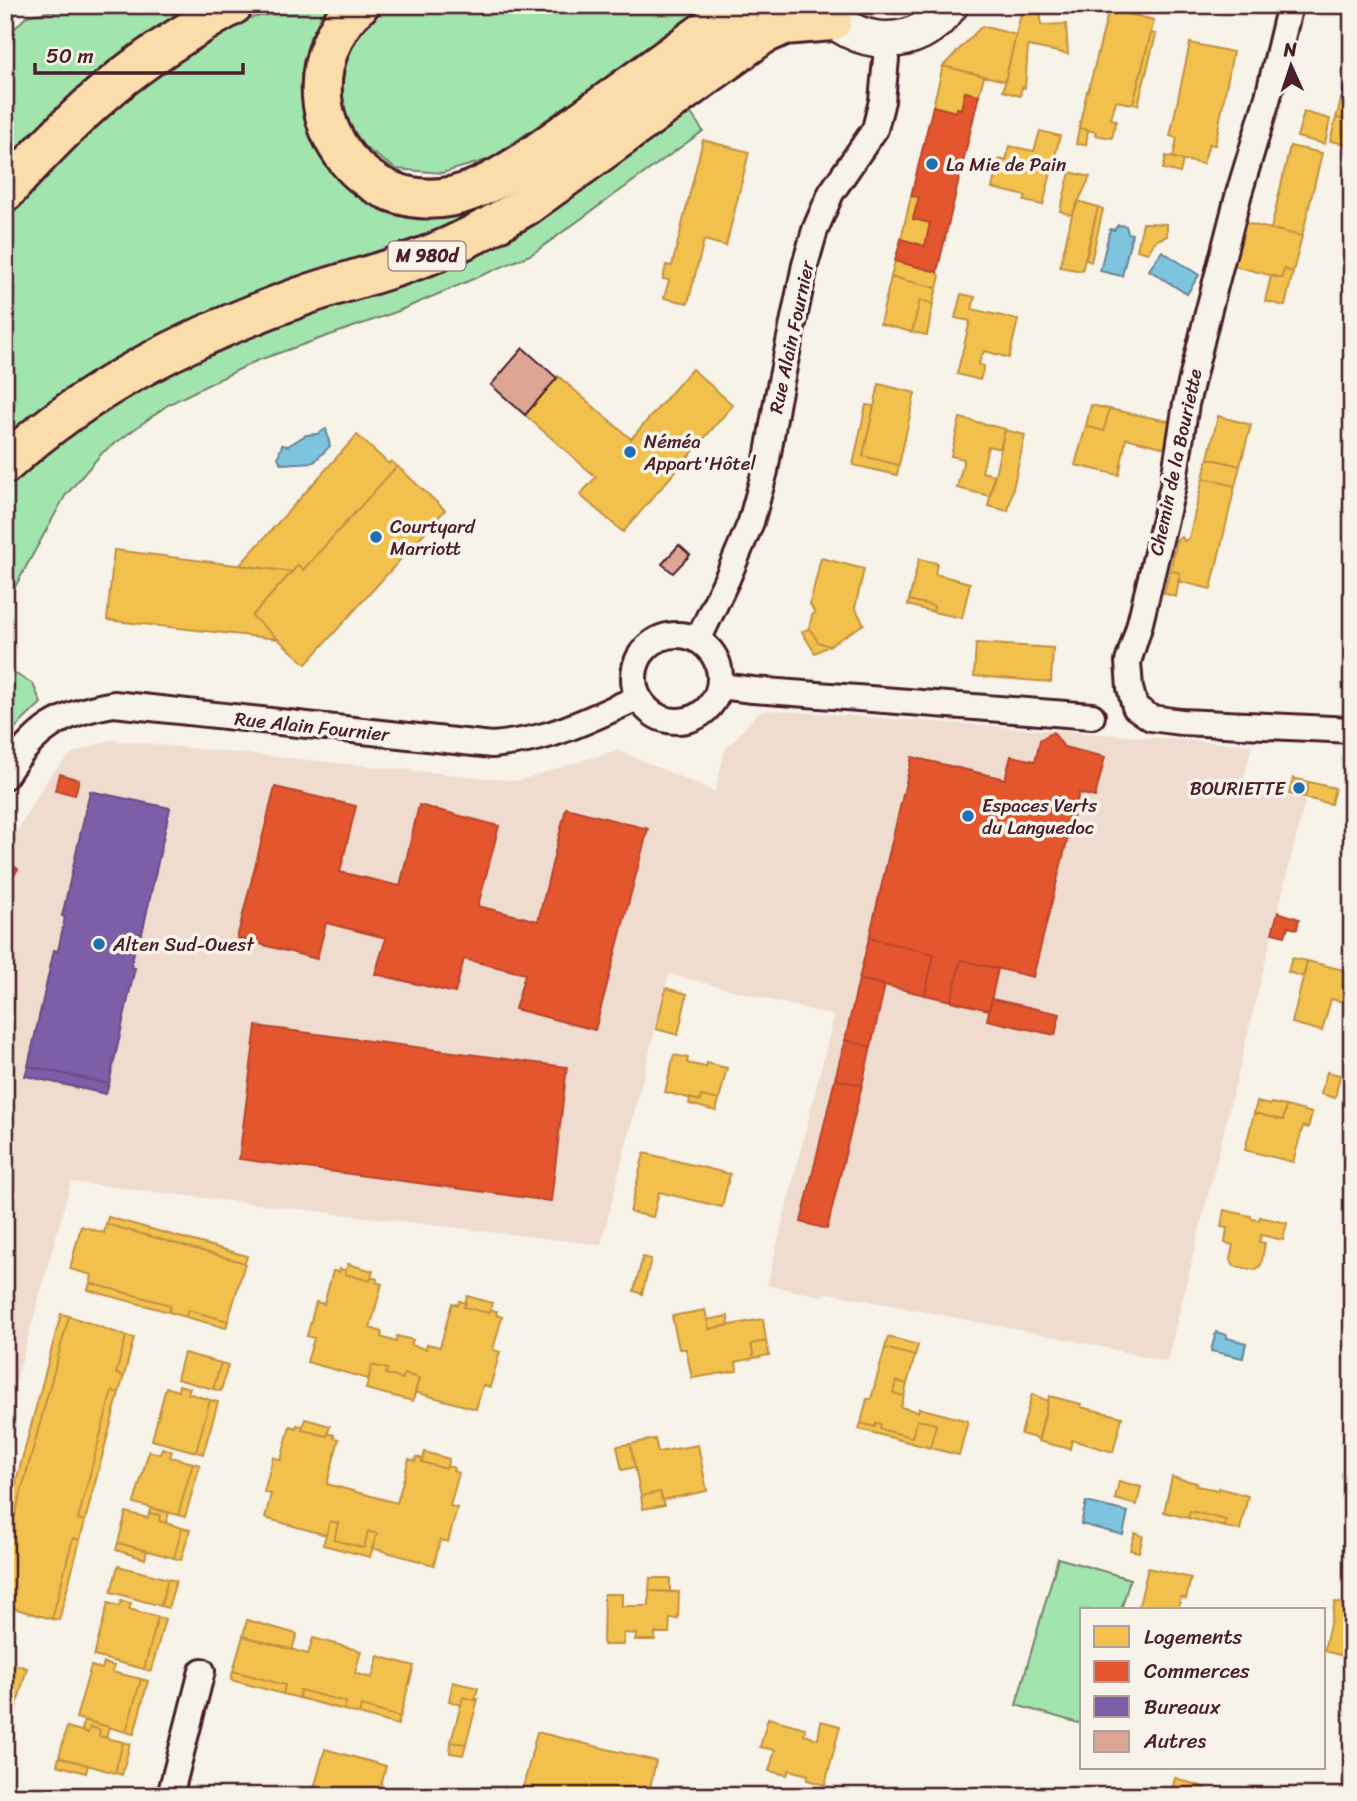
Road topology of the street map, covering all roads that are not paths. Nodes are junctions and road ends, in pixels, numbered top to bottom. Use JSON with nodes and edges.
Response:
{"nodes":[{"id":1,"x":233,"y":5,"type":"edge"},
{"id":2,"x":359,"y":5,"type":"edge"},
{"id":3,"x":741,"y":5,"type":"edge"},
{"id":4,"x":950,"y":5,"type":"edge"},
{"id":5,"x":1290,"y":5,"type":"edge"},
{"id":6,"x":825,"y":13,"type":"edge"},
{"id":7,"x":886,"y":40,"type":"junction"},
{"id":8,"x":5,"y":192,"type":"edge"},
{"id":9,"x":5,"y":464,"type":"edge"},
{"id":10,"x":698,"y":640,"type":"junction"},
{"id":11,"x":720,"y":685,"type":"junction"},
{"id":12,"x":638,"y":698,"type":"junction"},
{"id":13,"x":1092,"y":716,"type":"dead end"},
{"id":14,"x":1352,"y":730,"type":"edge"},
{"id":15,"x":5,"y":776,"type":"edge"},
{"id":16,"x":202,"y":1671,"type":"dead end"},
{"id":17,"x":170,"y":1796,"type":"edge"}],
"edges":[{"from":1,"to":8,"type":"highway"},
{"from":2,"to":3,"type":"highway"},
{"from":4,"to":7,"type":"street"},
{"from":5,"to":14,"type":"street","name":"Chemin de la Bouriette"},
{"from":6,"to":7,"type":"street"},
{"from":6,"to":9,"type":"highway","number":"M 980d"},
{"from":7,"to":10,"type":"street","name":"Rue Alain Fournier"},
{"from":10,"to":11,"type":"street"},
{"from":10,"to":12,"type":"street"},
{"from":11,"to":12,"type":"street"},
{"from":11,"to":13,"type":"street"},
{"from":12,"to":15,"type":"street","name":"Rue Alain Fournier"},
{"from":16,"to":17,"type":"street"}]}
